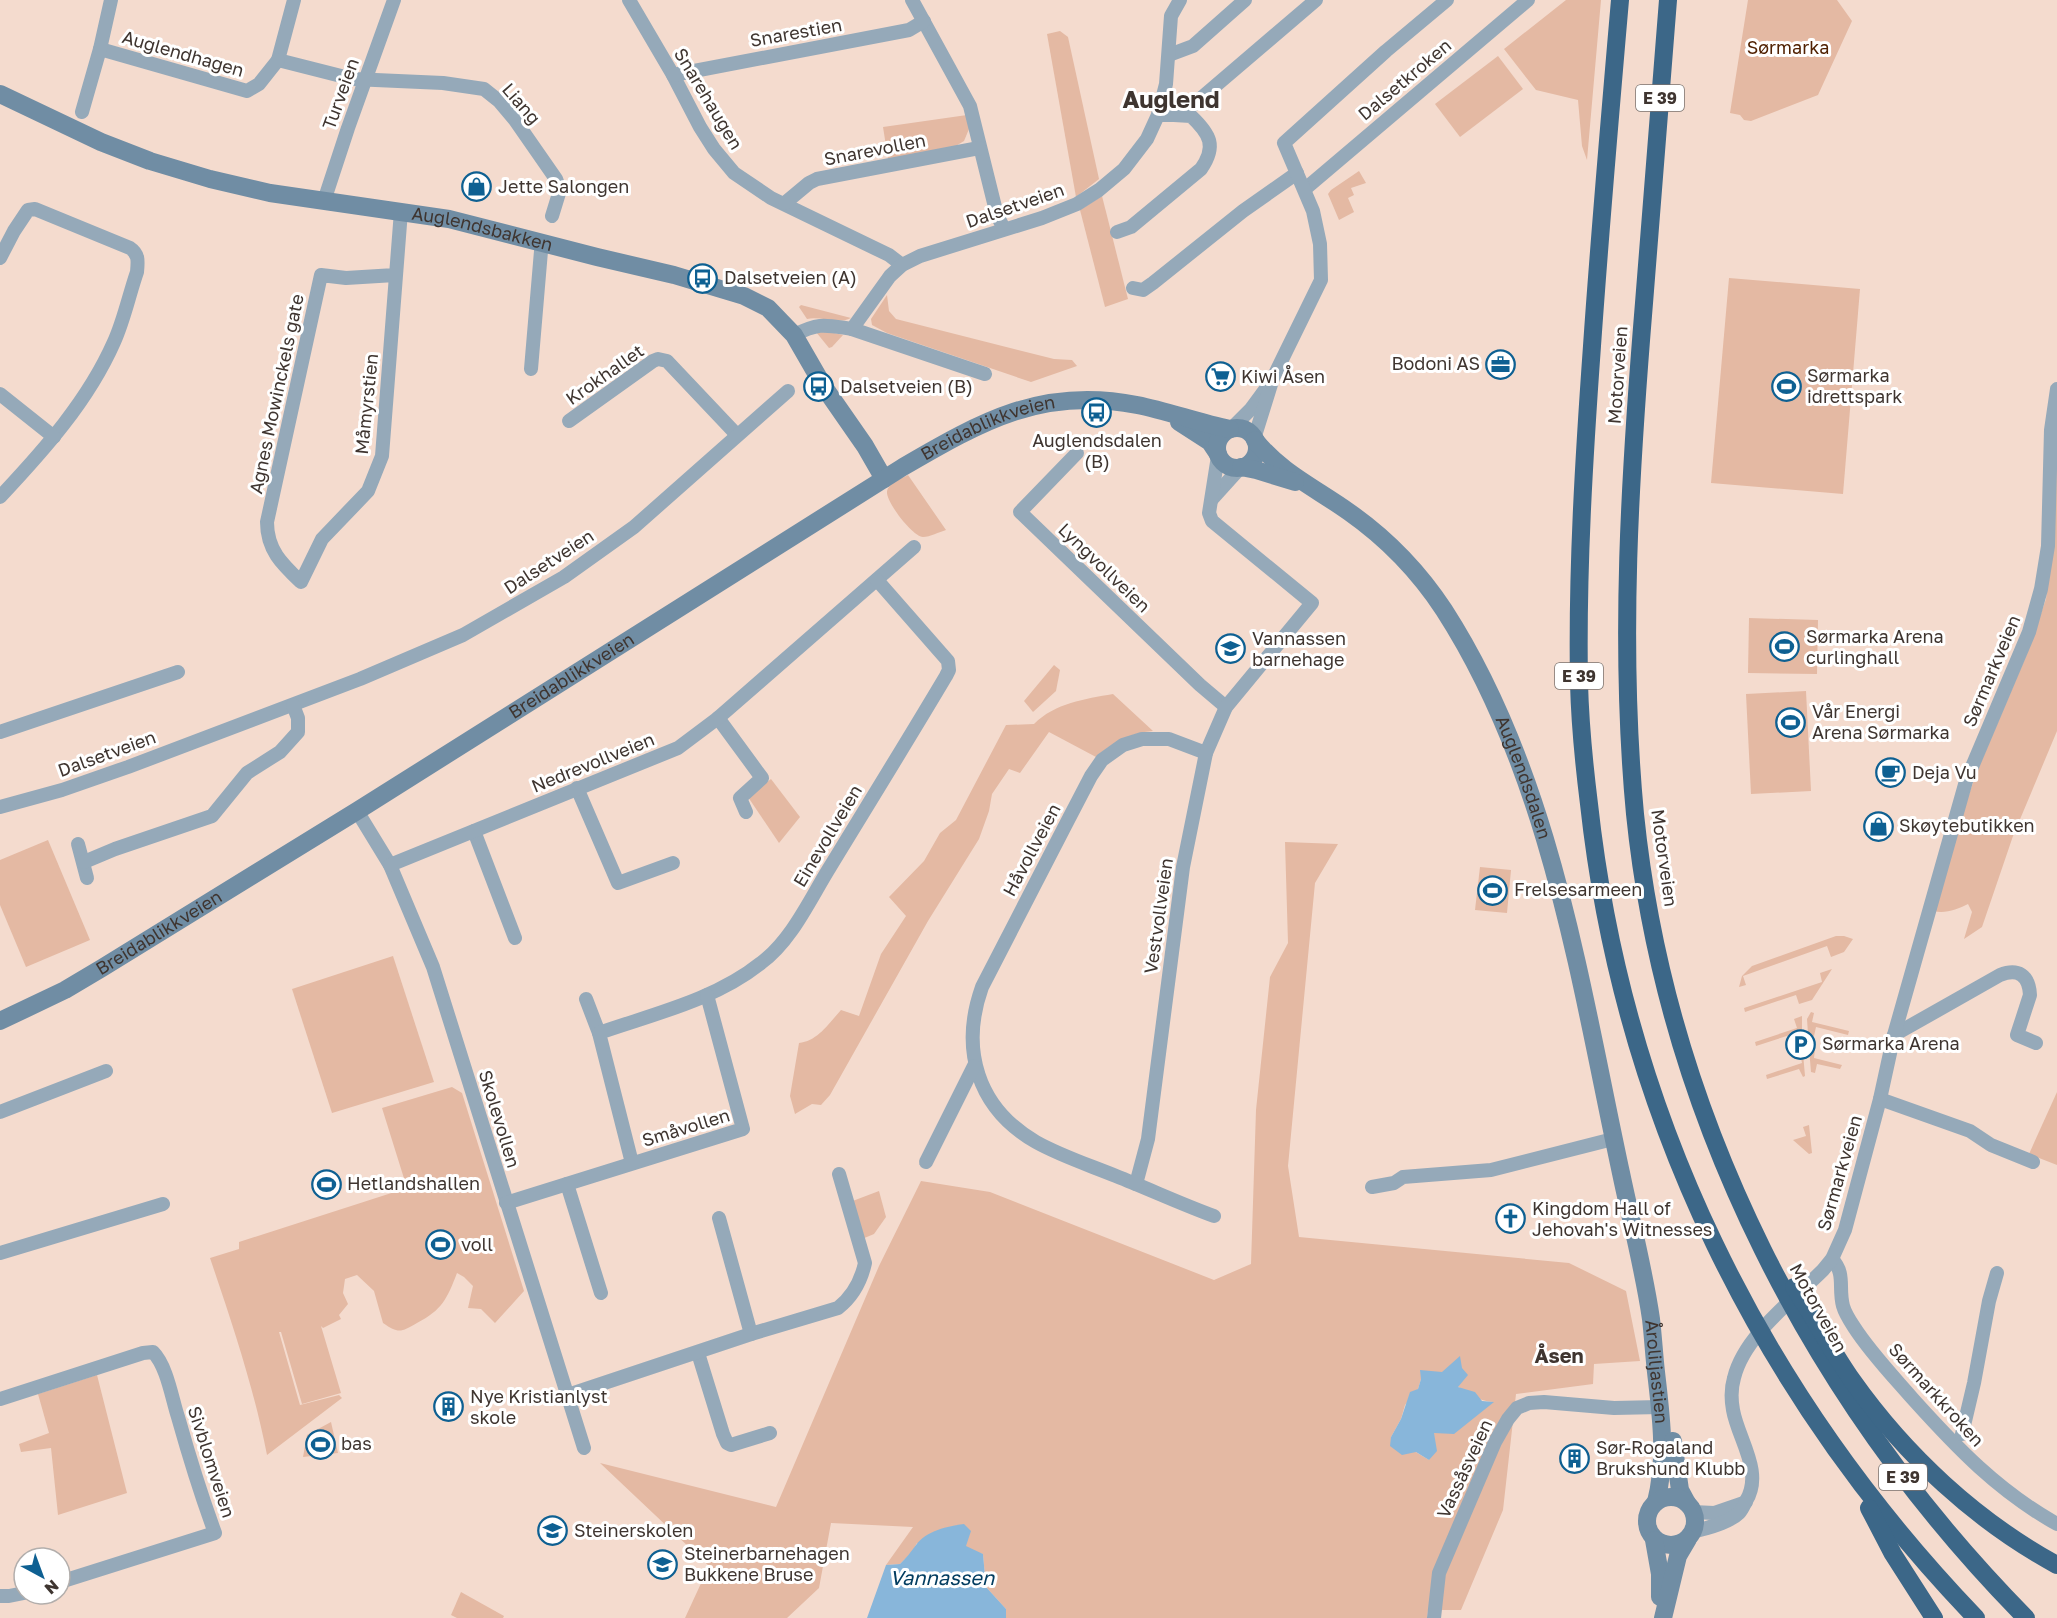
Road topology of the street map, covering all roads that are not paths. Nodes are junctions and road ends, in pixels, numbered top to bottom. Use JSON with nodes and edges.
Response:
{"nodes":[{"id":1,"x":111,"y":0,"type":"edge"},
{"id":2,"x":294,"y":0,"type":"edge"},
{"id":3,"x":394,"y":0,"type":"edge"},
{"id":4,"x":629,"y":0,"type":"edge"},
{"id":5,"x":912,"y":0,"type":"edge"},
{"id":6,"x":1180,"y":0,"type":"edge"},
{"id":7,"x":1245,"y":0,"type":"edge"},
{"id":8,"x":1316,"y":0,"type":"edge"},
{"id":9,"x":1447,"y":0,"type":"edge"},
{"id":10,"x":1528,"y":0,"type":"edge"},
{"id":11,"x":1620,"y":0,"type":"edge"},
{"id":12,"x":1668,"y":0,"type":"edge"},
{"id":13,"x":924,"y":21,"type":"junction"},
{"id":14,"x":100,"y":49,"type":"junction"},
{"id":15,"x":1169,"y":55,"type":"junction"},
{"id":16,"x":278,"y":60,"type":"junction"},
{"id":17,"x":673,"y":75,"type":"junction"},
{"id":18,"x":365,"y":81,"type":"junction"},
{"id":19,"x":0,"y":93,"type":"edge"},
{"id":20,"x":82,"y":112,"type":"dead end"},
{"id":21,"x":1165,"y":115,"type":"junction"},
{"id":22,"x":979,"y":148,"type":"junction"},
{"id":23,"x":1297,"y":172,"type":"junction"},
{"id":24,"x":1305,"y":189,"type":"junction"},
{"id":25,"x":324,"y":201,"type":"junction"},
{"id":26,"x":785,"y":203,"type":"junction"},
{"id":27,"x":401,"y":211,"type":"junction"},
{"id":28,"x":552,"y":216,"type":"dead end"},
{"id":29,"x":1004,"y":229,"type":"junction"},
{"id":30,"x":1117,"y":232,"type":"dead end"},
{"id":31,"x":543,"y":243,"type":"junction"},
{"id":32,"x":0,"y":258,"type":"edge"},
{"id":33,"x":902,"y":265,"type":"junction"},
{"id":34,"x":395,"y":275,"type":"junction"},
{"id":35,"x":1133,"y":288,"type":"dead end"},
{"id":36,"x":852,"y":329,"type":"junction"},
{"id":37,"x":794,"y":335,"type":"junction"},
{"id":38,"x":531,"y":369,"type":"dead end"},
{"id":39,"x":985,"y":374,"type":"dead end"},
{"id":40,"x":1274,"y":378,"type":"junction"},
{"id":41,"x":2057,"y":389,"type":"edge"},
{"id":42,"x":788,"y":391,"type":"dead end"},
{"id":43,"x":0,"y":394,"type":"edge"},
{"id":44,"x":1162,"y":411,"type":"junction"},
{"id":45,"x":569,"y":422,"type":"dead end"},
{"id":46,"x":1231,"y":429,"type":"junction"},
{"id":47,"x":737,"y":435,"type":"junction"},
{"id":48,"x":54,"y":437,"type":"junction"},
{"id":49,"x":1255,"y":440,"type":"junction"},
{"id":50,"x":1077,"y":453,"type":"dead end"},
{"id":51,"x":1218,"y":455,"type":"junction"},
{"id":52,"x":1241,"y":467,"type":"junction"},
{"id":53,"x":884,"y":479,"type":"junction"},
{"id":54,"x":1307,"y":486,"type":"junction"},
{"id":55,"x":0,"y":497,"type":"edge"},
{"id":56,"x":1210,"y":501,"type":"junction"},
{"id":57,"x":914,"y":547,"type":"dead end"},
{"id":58,"x":877,"y":580,"type":"junction"},
{"id":59,"x":301,"y":582,"type":"joint"},
{"id":60,"x":178,"y":672,"type":"dead end"},
{"id":61,"x":293,"y":705,"type":"junction"},
{"id":62,"x":1226,"y":707,"type":"junction"},
{"id":63,"x":718,"y":717,"type":"junction"},
{"id":64,"x":1,"y":731,"type":"edge"},
{"id":65,"x":1206,"y":753,"type":"junction"},
{"id":66,"x":577,"y":788,"type":"junction"},
{"id":67,"x":0,"y":807,"type":"edge"},
{"id":68,"x":357,"y":811,"type":"junction"},
{"id":69,"x":746,"y":812,"type":"dead end"},
{"id":70,"x":474,"y":831,"type":"junction"},
{"id":71,"x":78,"y":844,"type":"dead end"},
{"id":72,"x":84,"y":862,"type":"junction"},
{"id":73,"x":673,"y":863,"type":"dead end"},
{"id":74,"x":390,"y":865,"type":"junction"},
{"id":75,"x":87,"y":878,"type":"dead end"},
{"id":76,"x":515,"y":938,"type":"dead end"},
{"id":77,"x":707,"y":995,"type":"junction"},
{"id":78,"x":586,"y":999,"type":"dead end"},
{"id":79,"x":0,"y":1021,"type":"edge"},
{"id":80,"x":598,"y":1033,"type":"junction"},
{"id":81,"x":1894,"y":1035,"type":"junction"},
{"id":82,"x":2036,"y":1043,"type":"dead end"},
{"id":83,"x":974,"y":1066,"type":"junction"},
{"id":84,"x":106,"y":1071,"type":"dead end"},
{"id":85,"x":1880,"y":1099,"type":"junction"},
{"id":86,"x":0,"y":1112,"type":"edge"},
{"id":87,"x":1613,"y":1139,"type":"junction"},
{"id":88,"x":926,"y":1162,"type":"dead end"},
{"id":89,"x":2033,"y":1162,"type":"dead end"},
{"id":90,"x":632,"y":1163,"type":"junction"},
{"id":91,"x":839,"y":1174,"type":"dead end"},
{"id":92,"x":567,"y":1184,"type":"junction"},
{"id":93,"x":1136,"y":1184,"type":"junction"},
{"id":94,"x":1372,"y":1186,"type":"dead end"},
{"id":95,"x":506,"y":1203,"type":"junction"},
{"id":96,"x":163,"y":1204,"type":"dead end"},
{"id":97,"x":1214,"y":1216,"type":"dead end"},
{"id":98,"x":719,"y":1218,"type":"dead end"},
{"id":99,"x":1762,"y":1248,"type":"junction"},
{"id":100,"x":0,"y":1253,"type":"edge"},
{"id":101,"x":1832,"y":1258,"type":"junction"},
{"id":102,"x":1997,"y":1273,"type":"dead end"},
{"id":103,"x":601,"y":1293,"type":"dead end"},
{"id":104,"x":1651,"y":1319,"type":"junction"},
{"id":105,"x":751,"y":1334,"type":"junction"},
{"id":106,"x":698,"y":1353,"type":"junction"},
{"id":107,"x":568,"y":1395,"type":"junction"},
{"id":108,"x":0,"y":1399,"type":"edge"},
{"id":109,"x":1660,"y":1407,"type":"junction"},
{"id":110,"x":770,"y":1433,"type":"dead end"},
{"id":111,"x":1962,"y":1434,"type":"dead end"},
{"id":112,"x":584,"y":1448,"type":"dead end"},
{"id":113,"x":1844,"y":1462,"type":"junction"},
{"id":114,"x":1656,"y":1502,"type":"junction"},
{"id":115,"x":1746,"y":1502,"type":"junction"},
{"id":116,"x":1690,"y":1507,"type":"junction"},
{"id":117,"x":2057,"y":1524,"type":"edge"},
{"id":118,"x":1690,"y":1536,"type":"junction"},
{"id":119,"x":1654,"y":1540,"type":"junction"},
{"id":120,"x":2057,"y":1565,"type":"edge"},
{"id":121,"x":72,"y":1578,"type":"edge"},
{"id":122,"x":1664,"y":1608,"type":"edge"},
{"id":123,"x":1434,"y":1618,"type":"edge"},
{"id":124,"x":1934,"y":1618,"type":"edge"},
{"id":125,"x":1976,"y":1618,"type":"edge"},
{"id":126,"x":2026,"y":1618,"type":"edge"}],
"edges":[{"from":1,"to":14,"type":"street"},
{"from":2,"to":16,"type":"street","name":"Auglendhagen"},
{"from":3,"to":18,"type":"street","name":"Turveien"},
{"from":4,"to":17,"type":"street","name":"Snarehaugen"},
{"from":5,"to":13,"type":"street"},
{"from":6,"to":15,"type":"street","name":"Dalsetveien"},
{"from":7,"to":15,"type":"street"},
{"from":8,"to":21,"type":"street"},
{"from":9,"to":23,"type":"street","name":"Dalsetkroken"},
{"from":10,"to":24,"type":"street","name":"Dalsetkroken"},
{"from":11,"to":113,"type":"highway","name":"Motorveien","number":"E 39"},
{"from":12,"to":99,"type":"highway","name":"Motorveien","number":"E 39"},
{"from":13,"to":17,"type":"street","name":"Snarestien"},
{"from":13,"to":22,"type":"street"},
{"from":14,"to":16,"type":"street","name":"Auglendhagen"},
{"from":14,"to":20,"type":"street"},
{"from":15,"to":21,"type":"street","name":"Dalsetveien"},
{"from":16,"to":18,"type":"street"},
{"from":17,"to":26,"type":"street","name":"Snarehaugen"},
{"from":18,"to":25,"type":"street","name":"Turveien"},
{"from":18,"to":28,"type":"street","name":"Liang"},
{"from":19,"to":25,"type":"main road","name":"Auglendsbakken"},
{"from":21,"to":29,"type":"street","name":"Dalsetveien"},
{"from":21,"to":30,"type":"street"},
{"from":22,"to":26,"type":"street","name":"Snarevollen"},
{"from":22,"to":29,"type":"street"},
{"from":23,"to":24,"type":"street"},
{"from":23,"to":35,"type":"street"},
{"from":24,"to":40,"type":"street"},
{"from":25,"to":27,"type":"main road","name":"Auglendsbakken"},
{"from":26,"to":33,"type":"street","name":"Snarehaugen"},
{"from":27,"to":31,"type":"main road","name":"Auglendsbakken"},
{"from":27,"to":34,"type":"street","name":"Måmyrstien"},
{"from":29,"to":33,"type":"street","name":"Dalsetveien"},
{"from":31,"to":37,"type":"main road","name":"Auglendsbakken"},
{"from":31,"to":38,"type":"street"},
{"from":32,"to":48,"type":"street"},
{"from":33,"to":36,"type":"street","name":"Dalsetveien"},
{"from":34,"to":59,"type":"street","name":"Måmyrstien"},
{"from":34,"to":59,"type":"street","name":"Agnes Mowinckels gate"},
{"from":36,"to":37,"type":"street"},
{"from":36,"to":39,"type":"street"},
{"from":37,"to":53,"type":"main road","name":"Auglendsbakken"},
{"from":40,"to":46,"type":"street"},
{"from":40,"to":49,"type":"street"},
{"from":41,"to":81,"type":"street","name":"Sørmarkveien"},
{"from":42,"to":47,"type":"street","name":"Dalsetveien"},
{"from":43,"to":48,"type":"street"},
{"from":44,"to":46,"type":"main road","name":"Breidablikkveien"},
{"from":44,"to":51,"type":"main road","name":"Breidablikkveien"},
{"from":44,"to":53,"type":"main road","name":"Breidablikkveien"},
{"from":45,"to":47,"type":"street","name":"Krokhallet"},
{"from":46,"to":49,"type":"main road"},
{"from":46,"to":51,"type":"main road"},
{"from":47,"to":61,"type":"street","name":"Dalsetveien"},
{"from":48,"to":55,"type":"street"},
{"from":49,"to":52,"type":"main road"},
{"from":49,"to":54,"type":"main road","name":"Auglendsdalen"},
{"from":50,"to":62,"type":"street","name":"Lyngvollveien"},
{"from":51,"to":52,"type":"main road"},
{"from":51,"to":56,"type":"street"},
{"from":52,"to":54,"type":"main road","name":"Auglendsdalen"},
{"from":52,"to":56,"type":"street"},
{"from":53,"to":68,"type":"main road","name":"Breidablikkveien"},
{"from":54,"to":87,"type":"main road","name":"Auglendsdalen"},
{"from":56,"to":62,"type":"street","name":"Vestvollveien"},
{"from":57,"to":58,"type":"street","name":"Nedrevollveien"},
{"from":58,"to":63,"type":"street","name":"Nedrevollveien"},
{"from":58,"to":77,"type":"street","name":"Einevollveien"},
{"from":60,"to":64,"type":"street"},
{"from":61,"to":67,"type":"street","name":"Dalsetveien"},
{"from":61,"to":72,"type":"street"},
{"from":62,"to":65,"type":"street","name":"Vestvollveien"},
{"from":63,"to":66,"type":"street","name":"Nedrevollveien"},
{"from":63,"to":69,"type":"street"},
{"from":65,"to":83,"type":"street","name":"Håvollveien"},
{"from":65,"to":93,"type":"street","name":"Vestvollveien"},
{"from":66,"to":70,"type":"street","name":"Nedrevollveien"},
{"from":66,"to":73,"type":"street"},
{"from":68,"to":74,"type":"street","name":"Skolevollen"},
{"from":68,"to":79,"type":"main road","name":"Breidablikkveien"},
{"from":70,"to":74,"type":"street","name":"Nedrevollveien"},
{"from":70,"to":76,"type":"street"},
{"from":71,"to":72,"type":"street"},
{"from":72,"to":75,"type":"street"},
{"from":74,"to":95,"type":"street","name":"Skolevollen"},
{"from":77,"to":80,"type":"street","name":"Einevollveien"},
{"from":77,"to":90,"type":"street","name":"Småvollen"},
{"from":78,"to":80,"type":"street"},
{"from":80,"to":90,"type":"street"},
{"from":81,"to":82,"type":"street"},
{"from":81,"to":85,"type":"street","name":"Sørmarkveien"},
{"from":83,"to":88,"type":"street"},
{"from":83,"to":93,"type":"street","name":"Håvollveien"},
{"from":84,"to":86,"type":"street"},
{"from":85,"to":89,"type":"street","name":"Sørmarkveien"},
{"from":85,"to":101,"type":"street","name":"Sørmarkveien"},
{"from":87,"to":94,"type":"street"},
{"from":87,"to":104,"type":"main road","name":"Auglendsdalen"},
{"from":90,"to":92,"type":"street","name":"Småvollen"},
{"from":91,"to":105,"type":"street"},
{"from":92,"to":95,"type":"street","name":"Småvollen"},
{"from":92,"to":103,"type":"street"},
{"from":93,"to":97,"type":"street"},
{"from":95,"to":107,"type":"street","name":"Skolevollen"},
{"from":96,"to":100,"type":"street"},
{"from":98,"to":105,"type":"street"},
{"from":99,"to":120,"type":"highway","number":"E 39"},
{"from":99,"to":126,"type":"highway","name":"Motorveien","number":"E 39"},
{"from":101,"to":115,"type":"street","name":"Sørmarkveien"},
{"from":101,"to":117,"type":"street","name":"Sørmarkkroken"},
{"from":102,"to":111,"type":"street"},
{"from":104,"to":109,"type":"main road","name":"Åroliljastien"},
{"from":104,"to":116,"type":"main road","name":"Åroliljastien"},
{"from":105,"to":106,"type":"street"},
{"from":106,"to":107,"type":"street"},
{"from":106,"to":110,"type":"street"},
{"from":107,"to":112,"type":"street","name":"Skolevollen"},
{"from":108,"to":121,"type":"street","name":"Sivblomveien"},
{"from":109,"to":114,"type":"main road","name":"Åroliljastien"},
{"from":109,"to":123,"type":"street","name":"Vassåsveien"},
{"from":113,"to":124,"type":"highway","number":"E 39"},
{"from":113,"to":125,"type":"highway","name":"Motorveien","number":"E 39"},
{"from":114,"to":116,"type":"main road"},
{"from":114,"to":119,"type":"main road"},
{"from":115,"to":116,"type":"street"},
{"from":115,"to":118,"type":"street"},
{"from":116,"to":118,"type":"main road"},
{"from":118,"to":119,"type":"main road"},
{"from":118,"to":122,"type":"main road"},
{"from":119,"to":122,"type":"main road"}]}
